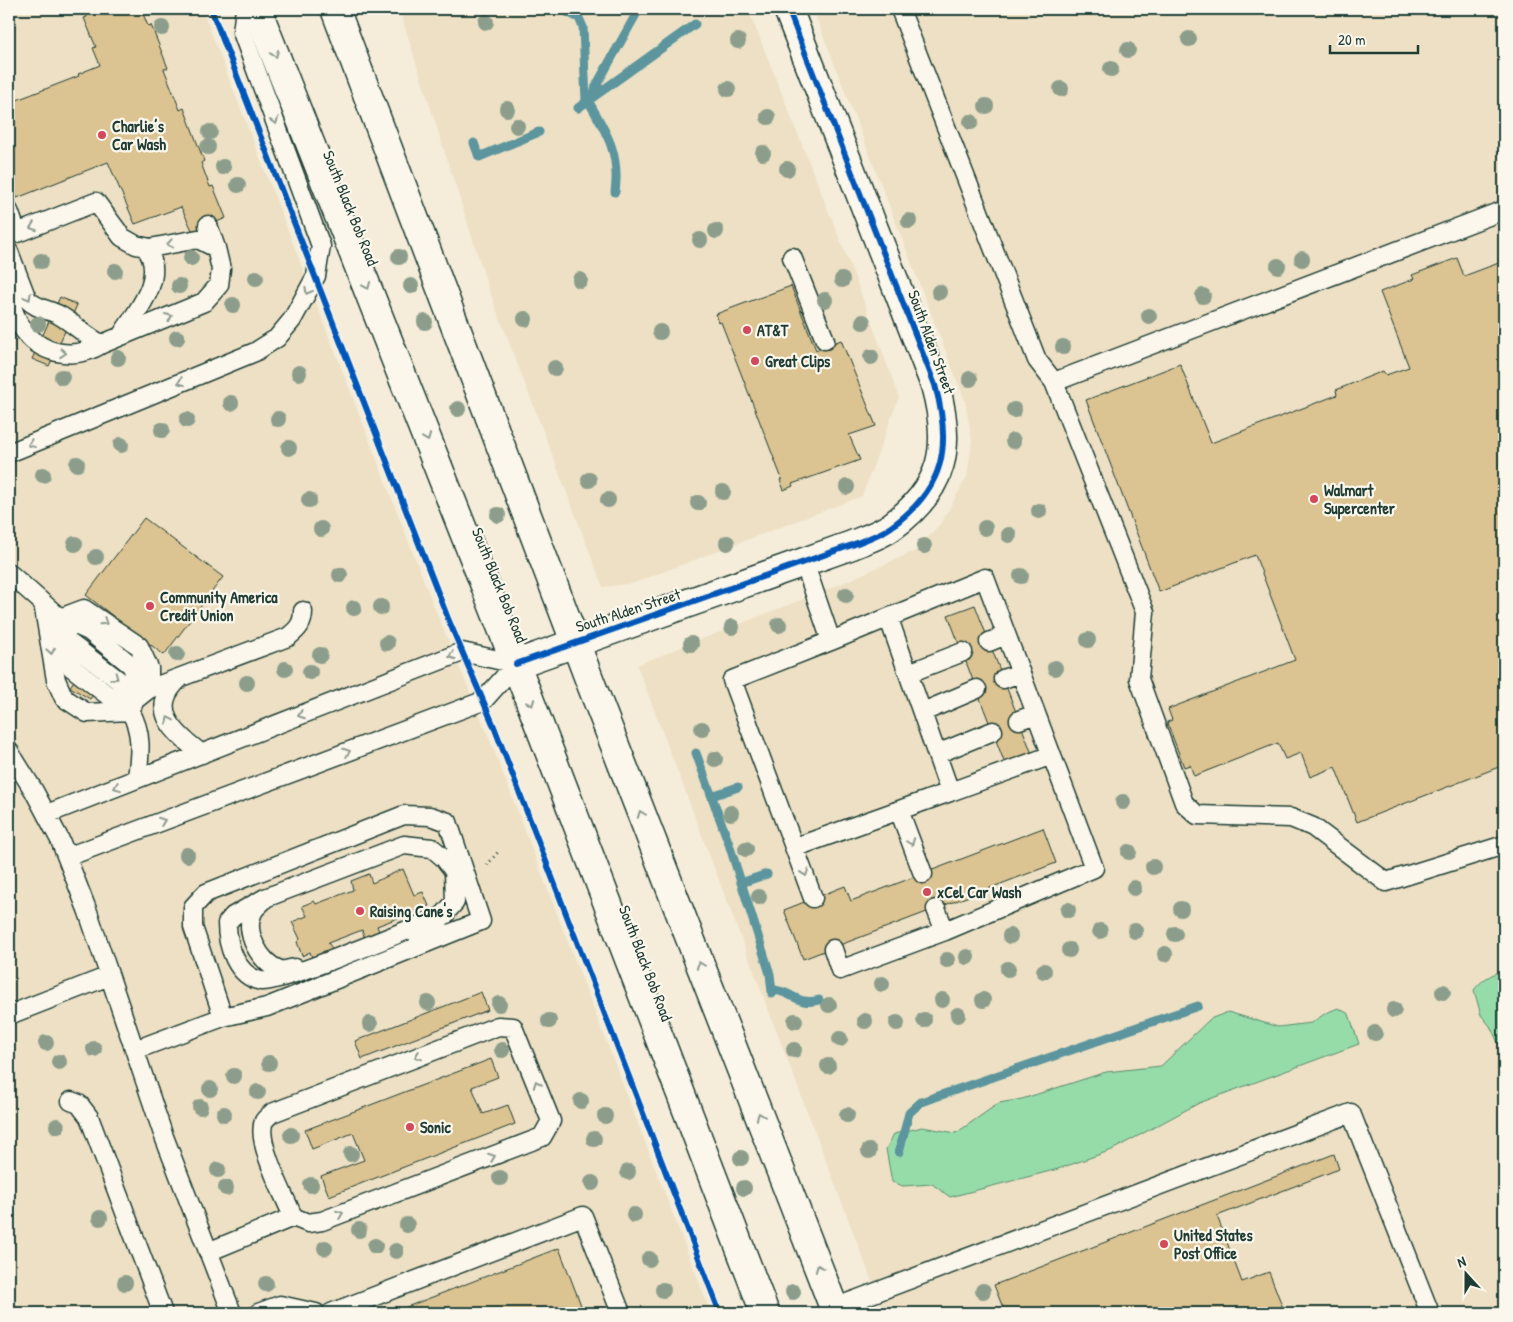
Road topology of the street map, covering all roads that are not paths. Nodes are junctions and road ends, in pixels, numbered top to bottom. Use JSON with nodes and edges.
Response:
{"nodes":[{"id":1,"x":245,"y":9,"type":"edge"},
{"id":2,"x":257,"y":9,"type":"edge"},
{"id":3,"x":335,"y":9,"type":"edge"},
{"id":4,"x":788,"y":9,"type":"edge"},
{"id":5,"x":900,"y":9,"type":"edge"},
{"id":6,"x":1504,"y":210,"type":"edge"},
{"id":7,"x":9,"y":211,"type":"edge"},
{"id":8,"x":208,"y":225,"type":"dead end"},
{"id":9,"x":145,"y":246,"type":"junction"},
{"id":10,"x":216,"y":248,"type":"junction"},
{"id":11,"x":9,"y":252,"type":"edge"},
{"id":12,"x":792,"y":257,"type":"dead end"},
{"id":13,"x":9,"y":297,"type":"edge"},
{"id":14,"x":121,"y":336,"type":"junction"},
{"id":15,"x":825,"y":340,"type":"dead end"},
{"id":16,"x":102,"y":344,"type":"junction"},
{"id":17,"x":1054,"y":382,"type":"junction"},
{"id":18,"x":9,"y":454,"type":"edge"},
{"id":19,"x":804,"y":562,"type":"junction"},
{"id":20,"x":9,"y":573,"type":"edge"},
{"id":21,"x":43,"y":603,"type":"junction"},
{"id":22,"x":303,"y":610,"type":"dead end"},
{"id":23,"x":60,"y":618,"type":"junction"},
{"id":24,"x":889,"y":618,"type":"junction"},
{"id":25,"x":1006,"y":635,"type":"junction"},
{"id":26,"x":831,"y":641,"type":"junction"},
{"id":27,"x":575,"y":642,"type":"junction"},
{"id":28,"x":989,"y":642,"type":"dead end"},
{"id":29,"x":963,"y":652,"type":"dead end"},
{"id":30,"x":516,"y":664,"type":"junction"},
{"id":31,"x":909,"y":672,"type":"junction"},
{"id":32,"x":1020,"y":673,"type":"junction"},
{"id":33,"x":180,"y":678,"type":"junction"},
{"id":34,"x":1003,"y":679,"type":"dead end"},
{"id":35,"x":977,"y":689,"type":"dead end"},
{"id":36,"x":138,"y":700,"type":"junction"},
{"id":37,"x":923,"y":712,"type":"junction"},
{"id":38,"x":1036,"y":714,"type":"junction"},
{"id":39,"x":1019,"y":720,"type":"dead end"},
{"id":40,"x":993,"y":731,"type":"dead end"},
{"id":41,"x":9,"y":751,"type":"edge"},
{"id":42,"x":202,"y":754,"type":"junction"},
{"id":43,"x":936,"y":754,"type":"junction"},
{"id":44,"x":1052,"y":756,"type":"junction"},
{"id":45,"x":137,"y":778,"type":"junction"},
{"id":46,"x":950,"y":792,"type":"junction"},
{"id":47,"x":899,"y":810,"type":"junction"},
{"id":48,"x":47,"y":814,"type":"junction"},
{"id":49,"x":1504,"y":845,"type":"edge"},
{"id":50,"x":796,"y":847,"type":"junction"},
{"id":51,"x":67,"y":857,"type":"junction"},
{"id":52,"x":923,"y":874,"type":"dead end"},
{"id":53,"x":265,"y":898,"type":"junction"},
{"id":54,"x":813,"y":898,"type":"dead end"},
{"id":55,"x":936,"y":909,"type":"dead end"},
{"id":56,"x":444,"y":915,"type":"junction"},
{"id":57,"x":945,"y":931,"type":"junction"},
{"id":58,"x":414,"y":948,"type":"junction"},
{"id":59,"x":833,"y":949,"type":"dead end"},
{"id":60,"x":320,"y":963,"type":"junction"},
{"id":61,"x":109,"y":976,"type":"junction"},
{"id":62,"x":9,"y":1014,"type":"edge"},
{"id":63,"x":223,"y":1017,"type":"junction"},
{"id":64,"x":135,"y":1050,"type":"junction"},
{"id":65,"x":71,"y":1101,"type":"dead end"},
{"id":66,"x":293,"y":1217,"type":"junction"},
{"id":67,"x":208,"y":1252,"type":"junction"},
{"id":68,"x":835,"y":1311,"type":"edge"},
{"id":69,"x":163,"y":1313,"type":"edge"},
{"id":70,"x":232,"y":1313,"type":"edge"},
{"id":71,"x":258,"y":1313,"type":"edge"},
{"id":72,"x":316,"y":1313,"type":"edge"},
{"id":73,"x":331,"y":1313,"type":"edge"},
{"id":74,"x":621,"y":1313,"type":"edge"},
{"id":75,"x":766,"y":1313,"type":"edge"},
{"id":76,"x":1430,"y":1313,"type":"edge"}],
"edges":[{"from":1,"to":18,"type":"lane","one_way":true},
{"from":2,"to":30,"type":"main road","name":"South Black Bob Road","one_way":true},
{"from":3,"to":27,"type":"main road"},
{"from":4,"to":19,"type":"main road","name":"South Alden Street"},
{"from":5,"to":17,"type":"lane"},
{"from":6,"to":17,"type":"lane"},
{"from":9,"to":7,"type":"lane","one_way":true},
{"from":8,"to":10,"type":"lane"},
{"from":10,"to":9,"type":"lane","one_way":true},
{"from":9,"to":14,"type":"lane"},
{"from":14,"to":10,"type":"lane","one_way":true},
{"from":11,"to":16,"type":"lane","one_way":true},
{"from":12,"to":15,"type":"lane"},
{"from":13,"to":16,"type":"lane","one_way":true},
{"from":14,"to":16,"type":"lane"},
{"from":17,"to":49,"type":"lane"},
{"from":19,"to":26,"type":"lane"},
{"from":19,"to":27,"type":"main road","name":"South Alden Street"},
{"from":20,"to":21,"type":"lane"},
{"from":21,"to":23,"type":"lane"},
{"from":21,"to":36,"type":"lane","one_way":true},
{"from":22,"to":33,"type":"lane"},
{"from":23,"to":36,"type":"lane","one_way":true},
{"from":23,"to":36,"type":"lane","one_way":true},
{"from":24,"to":25,"type":"lane"},
{"from":24,"to":26,"type":"lane"},
{"from":24,"to":31,"type":"lane"},
{"from":25,"to":28,"type":"lane"},
{"from":25,"to":32,"type":"lane"},
{"from":26,"to":50,"type":"lane"},
{"from":27,"to":30,"type":"main road","name":"South Alden Street"},
{"from":68,"to":27,"type":"main road","one_way":true},
{"from":29,"to":31,"type":"lane"},
{"from":30,"to":42,"type":"lane","one_way":true},
{"from":51,"to":30,"type":"lane","one_way":true},
{"from":30,"to":75,"type":"main road","name":"South Black Bob Road","one_way":true},
{"from":31,"to":37,"type":"lane"},
{"from":32,"to":34,"type":"lane"},
{"from":32,"to":38,"type":"lane"},
{"from":33,"to":36,"type":"lane"},
{"from":42,"to":33,"type":"lane","one_way":true},
{"from":35,"to":37,"type":"lane"},
{"from":36,"to":45,"type":"lane"},
{"from":37,"to":43,"type":"lane"},
{"from":38,"to":39,"type":"lane"},
{"from":38,"to":44,"type":"lane"},
{"from":40,"to":43,"type":"lane"},
{"from":41,"to":48,"type":"lane"},
{"from":42,"to":45,"type":"lane"},
{"from":43,"to":46,"type":"lane"},
{"from":44,"to":46,"type":"lane"},
{"from":44,"to":57,"type":"lane"},
{"from":45,"to":48,"type":"lane","one_way":true},
{"from":46,"to":47,"type":"lane"},
{"from":47,"to":50,"type":"lane"},
{"from":47,"to":52,"type":"lane","one_way":true},
{"from":48,"to":51,"type":"lane"},
{"from":50,"to":54,"type":"lane","one_way":true},
{"from":51,"to":61,"type":"lane"},
{"from":53,"to":56,"type":"lane"},
{"from":53,"to":60,"type":"lane"},
{"from":53,"to":60,"type":"lane"},
{"from":55,"to":57,"type":"lane"},
{"from":56,"to":58,"type":"lane"},
{"from":56,"to":60,"type":"lane"},
{"from":57,"to":59,"type":"lane"},
{"from":58,"to":63,"type":"lane"},
{"from":58,"to":63,"type":"lane"},
{"from":61,"to":62,"type":"lane"},
{"from":61,"to":64,"type":"lane"},
{"from":63,"to":64,"type":"lane"},
{"from":64,"to":67,"type":"lane"},
{"from":65,"to":69,"type":"lane"},
{"from":66,"to":66,"type":"lane","one_way":true},
{"from":66,"to":67,"type":"lane"},
{"from":67,"to":70,"type":"lane"},
{"from":68,"to":76,"type":"lane"},
{"from":71,"to":72,"type":"lane"},
{"from":73,"to":74,"type":"lane"}]}
